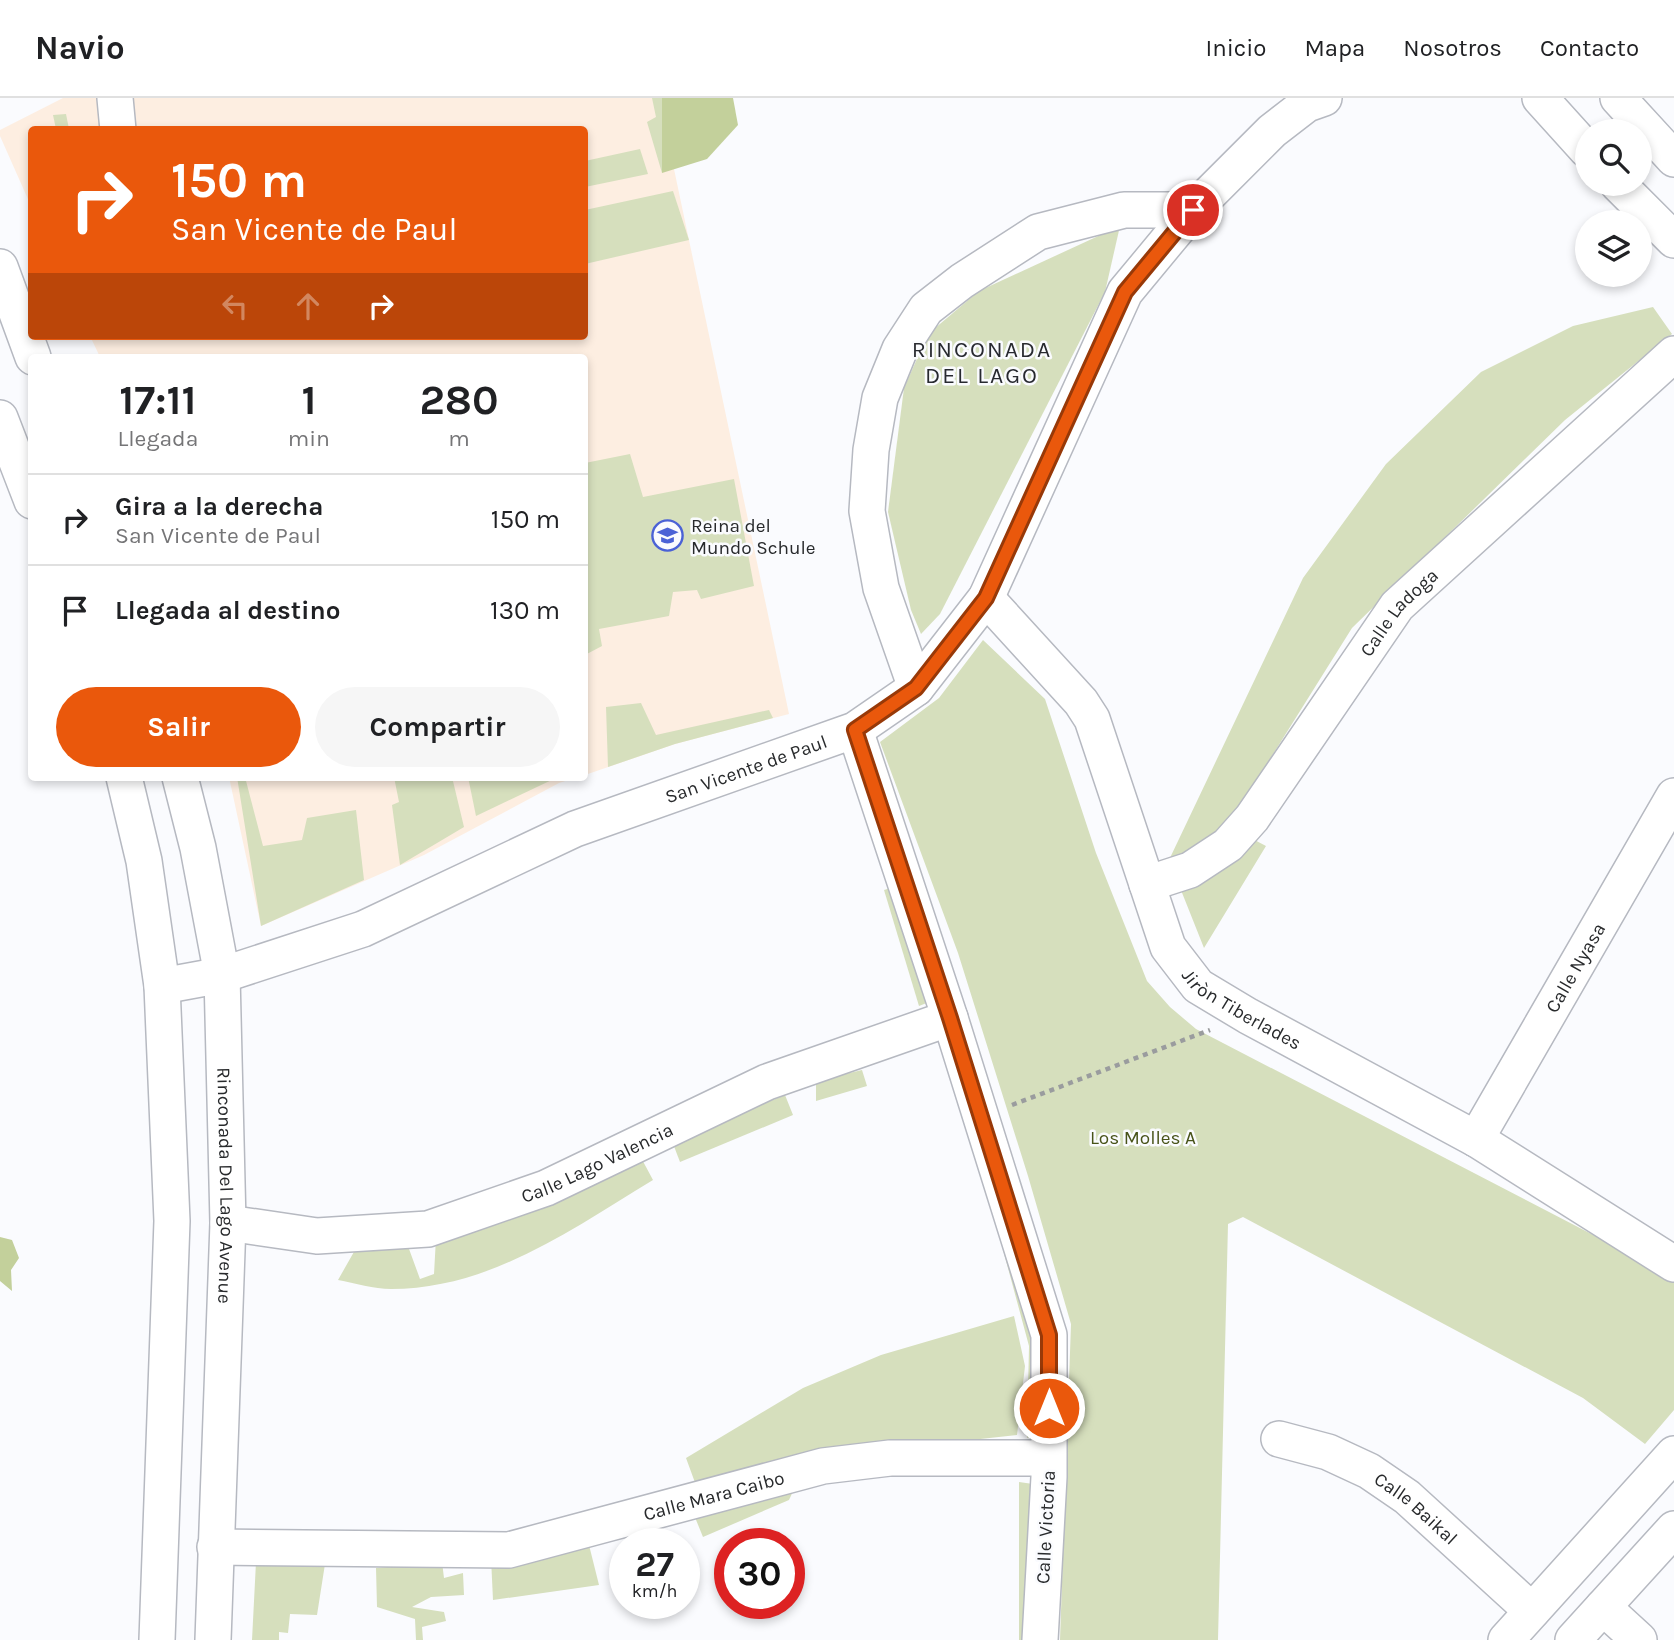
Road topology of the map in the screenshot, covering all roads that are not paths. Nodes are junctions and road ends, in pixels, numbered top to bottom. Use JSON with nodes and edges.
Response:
{"nodes":[{"id":1,"x":114,"y":98,"type":"edge"},
{"id":2,"x":1324,"y":98,"type":"edge"},
{"id":3,"x":1540,"y":98,"type":"edge"},
{"id":4,"x":1618,"y":98,"type":"edge"},
{"id":5,"x":118,"y":126,"type":"edge"},
{"id":6,"x":1575,"y":137,"type":"edge"},
{"id":7,"x":1674,"y":159,"type":"edge"},
{"id":8,"x":1630,"y":196,"type":"edge"},
{"id":9,"x":1193,"y":210,"type":"junction"},
{"id":10,"x":1674,"y":240,"type":"edge"},
{"id":11,"x":12,"y":273,"type":"edge"},
{"id":12,"x":28,"y":337,"type":"edge"},
{"id":13,"x":1674,"y":354,"type":"edge"},
{"id":14,"x":0,"y":418,"type":"edge"},
{"id":15,"x":28,"y":492,"type":"edge"},
{"id":16,"x":986,"y":598,"type":"junction"},
{"id":17,"x":916,"y":688,"type":"junction"},
{"id":18,"x":855,"y":730,"type":"junction"},
{"id":19,"x":125,"y":781,"type":"edge"},
{"id":20,"x":181,"y":781,"type":"edge"},
{"id":21,"x":1674,"y":796,"type":"edge"},
{"id":22,"x":198,"y":848,"type":"junction"},
{"id":23,"x":144,"y":861,"type":"junction"},
{"id":24,"x":1147,"y":884,"type":"junction"},
{"id":25,"x":222,"y":975,"type":"junction"},
{"id":26,"x":162,"y":986,"type":"junction"},
{"id":27,"x":950,"y":1018,"type":"junction"},
{"id":28,"x":1476,"y":1139,"type":"junction"},
{"id":29,"x":228,"y":1223,"type":"junction"},
{"id":30,"x":1674,"y":1264,"type":"edge"},
{"id":31,"x":1279,"y":1439,"type":"dead end"},
{"id":32,"x":1674,"y":1454,"type":"edge"},
{"id":33,"x":1048,"y":1458,"type":"junction"},
{"id":34,"x":1674,"y":1529,"type":"edge"},
{"id":35,"x":215,"y":1547,"type":"junction"},
{"id":36,"x":1602,"y":1607,"type":"junction"},
{"id":37,"x":1532,"y":1611,"type":"junction"},
{"id":38,"x":157,"y":1640,"type":"edge"},
{"id":39,"x":213,"y":1640,"type":"edge"},
{"id":40,"x":1040,"y":1640,"type":"edge"},
{"id":41,"x":1506,"y":1640,"type":"edge"},
{"id":42,"x":1573,"y":1640,"type":"edge"},
{"id":43,"x":1639,"y":1640,"type":"edge"}],
"edges":[{"from":1,"to":5,"type":"street"},
{"from":2,"to":9,"type":"street","name":"San Vicente de Paul"},
{"from":3,"to":6,"type":"street"},
{"from":4,"to":7,"type":"street"},
{"from":8,"to":10,"type":"street"},
{"from":9,"to":16,"type":"street","name":"San Vicente de Paul"},
{"from":9,"to":17,"type":"street"},
{"from":11,"to":12,"type":"street"},
{"from":13,"to":24,"type":"street","name":"Calle Ladoga"},
{"from":14,"to":15,"type":"street"},
{"from":16,"to":17,"type":"street","name":"San Vicente de Paul"},
{"from":16,"to":24,"type":"street","name":"Jiròn Tiberlades"},
{"from":17,"to":18,"type":"street","name":"San Vicente de Paul"},
{"from":18,"to":25,"type":"street","name":"San Vicente de Paul"},
{"from":18,"to":27,"type":"street","name":"Calle Victoria"},
{"from":19,"to":23,"type":"street"},
{"from":20,"to":22,"type":"street","name":"Rinconada Del Lago Avenue"},
{"from":21,"to":28,"type":"street","name":"Calle Nyasa"},
{"from":22,"to":23,"type":"street"},
{"from":22,"to":25,"type":"street","name":"Rinconada Del Lago Avenue"},
{"from":23,"to":26,"type":"street"},
{"from":24,"to":28,"type":"street","name":"Jiròn Tiberlades"},
{"from":25,"to":26,"type":"street","name":"San Vicente de Paul"},
{"from":25,"to":29,"type":"street","name":"Rinconada Del Lago Avenue"},
{"from":26,"to":38,"type":"street"},
{"from":27,"to":29,"type":"street","name":"Calle Lago Valencia"},
{"from":27,"to":33,"type":"street","name":"Calle Victoria"},
{"from":28,"to":30,"type":"street","name":"Jiròn Tiberlades"},
{"from":29,"to":35,"type":"street","name":"Rinconada Del Lago Avenue"},
{"from":31,"to":37,"type":"street","name":"Calle Baikal"},
{"from":32,"to":37,"type":"street"},
{"from":33,"to":35,"type":"street","name":"Calle Mara Caibo"},
{"from":33,"to":40,"type":"street","name":"Calle Victoria"},
{"from":34,"to":36,"type":"street"},
{"from":35,"to":39,"type":"street","name":"Rinconada Del Lago Avenue"},
{"from":36,"to":42,"type":"street"},
{"from":36,"to":43,"type":"street"},
{"from":37,"to":41,"type":"street"}]}
